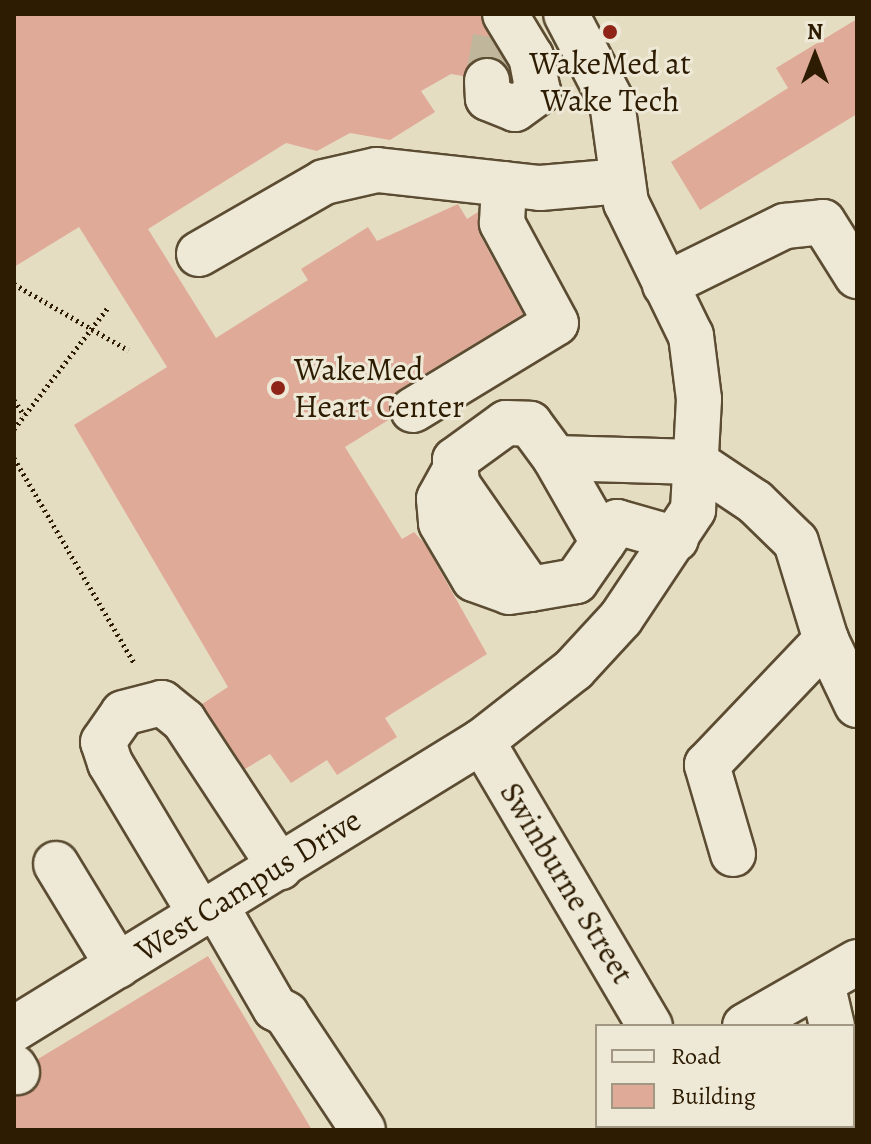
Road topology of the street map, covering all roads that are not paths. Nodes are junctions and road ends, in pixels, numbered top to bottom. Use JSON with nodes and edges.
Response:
{"nodes":[{"id":1,"x":566,"y":14,"type":"edge"},
{"id":2,"x":502,"y":21,"type":"edge"},
{"id":3,"x":487,"y":81,"type":"dead end"},
{"id":4,"x":622,"y":181,"type":"junction"},
{"id":5,"x":504,"y":184,"type":"junction"},
{"id":6,"x":199,"y":254,"type":"dead end"},
{"id":7,"x":857,"y":276,"type":"edge"},
{"id":8,"x":665,"y":285,"type":"junction"},
{"id":9,"x":413,"y":410,"type":"dead end"},
{"id":10,"x":555,"y":458,"type":"junction"},
{"id":11,"x":622,"y":459,"type":"junction"},
{"id":12,"x":695,"y":462,"type":"junction"},
{"id":13,"x":610,"y":532,"type":"junction"},
{"id":14,"x":676,"y":539,"type":"junction"},
{"id":15,"x":826,"y":640,"type":"junction"},
{"id":16,"x":857,"y":705,"type":"edge"},
{"id":17,"x":482,"y":741,"type":"junction"},
{"id":18,"x":733,"y":854,"type":"dead end"},
{"id":19,"x":65,"y":859,"type":"dead end"},
{"id":20,"x":286,"y":862,"type":"junction"},
{"id":21,"x":215,"y":907,"type":"junction"},
{"id":22,"x":127,"y":960,"type":"junction"},
{"id":23,"x":839,"y":972,"type":"edge"},
{"id":24,"x":649,"y":1024,"type":"edge"},
{"id":25,"x":748,"y":1024,"type":"edge"},
{"id":26,"x":832,"y":1024,"type":"edge"},
{"id":27,"x":14,"y":1029,"type":"edge"},
{"id":28,"x":363,"y":1130,"type":"edge"}],
"edges":[{"from":1,"to":4,"type":"street","name":"West Campus Drive"},
{"from":2,"to":3,"type":"street"},
{"from":4,"to":5,"type":"street"},
{"from":4,"to":8,"type":"street","name":"West Campus Drive"},
{"from":5,"to":6,"type":"street"},
{"from":5,"to":9,"type":"street"},
{"from":7,"to":8,"type":"street"},
{"from":8,"to":12,"type":"street","name":"West Campus Drive"},
{"from":10,"to":11,"type":"street"},
{"from":10,"to":13,"type":"street"},
{"from":10,"to":13,"type":"street"},
{"from":11,"to":12,"type":"street"},
{"from":11,"to":13,"type":"street"},
{"from":12,"to":14,"type":"street","name":"West Campus Drive"},
{"from":12,"to":15,"type":"street"},
{"from":13,"to":14,"type":"street"},
{"from":14,"to":17,"type":"street","name":"West Campus Drive"},
{"from":15,"to":16,"type":"street"},
{"from":15,"to":18,"type":"street"},
{"from":17,"to":20,"type":"street","name":"West Campus Drive"},
{"from":17,"to":24,"type":"street","name":"Swinburne Street"},
{"from":19,"to":22,"type":"street"},
{"from":20,"to":21,"type":"street","name":"West Campus Drive"},
{"from":20,"to":21,"type":"street"},
{"from":21,"to":22,"type":"street","name":"West Campus Drive"},
{"from":21,"to":28,"type":"street"},
{"from":22,"to":27,"type":"street","name":"West Campus Drive"},
{"from":23,"to":25,"type":"street"},
{"from":23,"to":26,"type":"street"}]}
